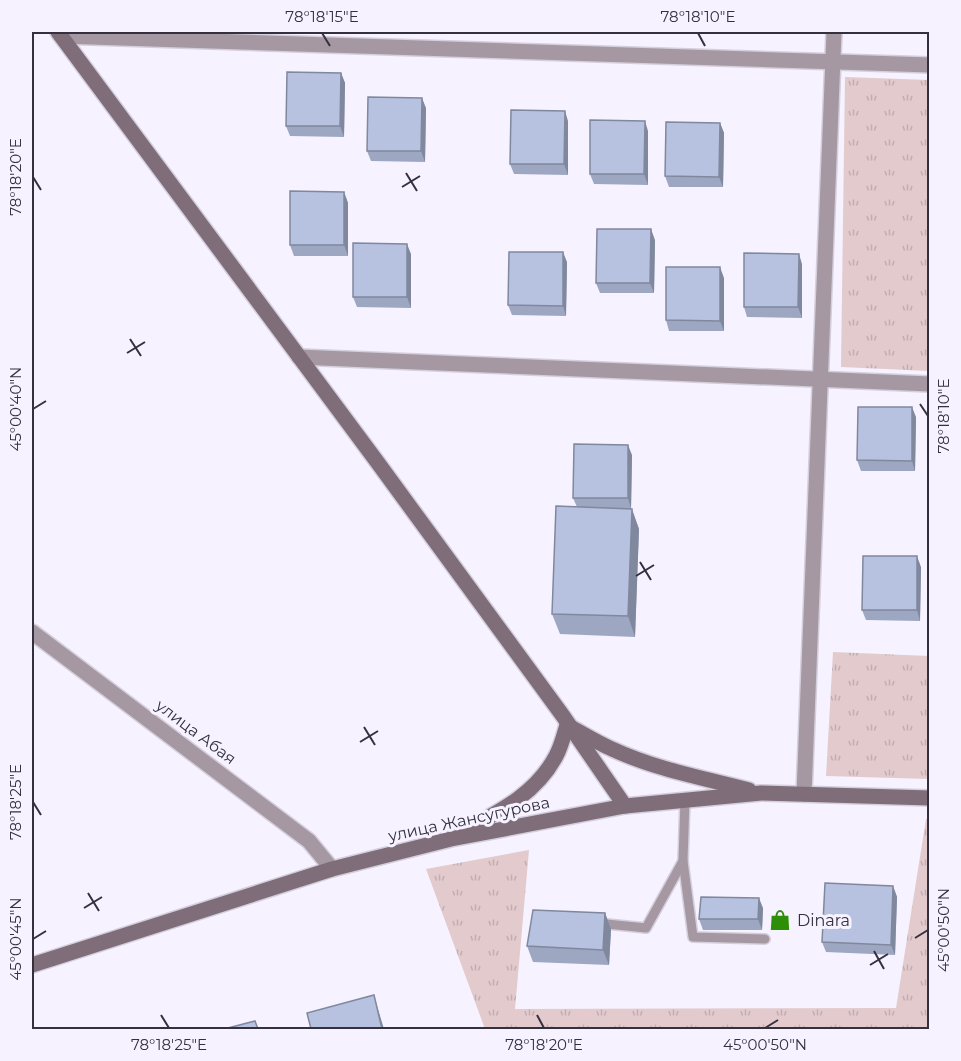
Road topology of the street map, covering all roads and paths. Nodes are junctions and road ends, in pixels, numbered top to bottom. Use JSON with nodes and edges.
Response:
{"nodes":[{"id":1,"x":834,"y":32,"type":"edge"},
{"id":2,"x":59,"y":34,"type":"edge"},
{"id":3,"x":187,"y":36,"type":"edge"},
{"id":4,"x":833,"y":62,"type":"junction"},
{"id":5,"x":930,"y":65,"type":"edge"},
{"id":6,"x":299,"y":357,"type":"junction"},
{"id":7,"x":822,"y":379,"type":"junction"},
{"id":8,"x":930,"y":384,"type":"edge"},
{"id":9,"x":32,"y":632,"type":"edge"},
{"id":10,"x":567,"y":725,"type":"junction"},
{"id":11,"x":761,"y":793,"type":"junction"},
{"id":12,"x":804,"y":794,"type":"junction"},
{"id":13,"x":930,"y":798,"type":"edge"},
{"id":14,"x":686,"y":800,"type":"junction"},
{"id":15,"x":625,"y":806,"type":"junction"},
{"id":16,"x":451,"y":839,"type":"junction"},
{"id":17,"x":683,"y":861,"type":"junction"},
{"id":18,"x":332,"y":869,"type":"junction"},
{"id":19,"x":591,"y":922,"type":"edge"},
{"id":20,"x":765,"y":939,"type":"dead end"},
{"id":21,"x":32,"y":965,"type":"edge"}],
"edges":[{"from":1,"to":4,"type":"street"},
{"from":2,"to":3,"type":"street"},
{"from":2,"to":6,"type":"main road"},
{"from":3,"to":4,"type":"street"},
{"from":4,"to":5,"type":"street"},
{"from":4,"to":7,"type":"street"},
{"from":6,"to":7,"type":"street"},
{"from":6,"to":10,"type":"main road"},
{"from":7,"to":8,"type":"street"},
{"from":7,"to":12,"type":"street"},
{"from":9,"to":18,"type":"street","name":"улица Абая"},
{"from":10,"to":11,"type":"main road"},
{"from":10,"to":15,"type":"main road"},
{"from":10,"to":16,"type":"main road"},
{"from":11,"to":12,"type":"main road","name":"улица Жансугурова"},
{"from":11,"to":14,"type":"main road","name":"улица Жансугурова"},
{"from":12,"to":13,"type":"main road","name":"улица Жансугурова"},
{"from":14,"to":15,"type":"main road","name":"улица Жансугурова"},
{"from":14,"to":17,"type":"lane"},
{"from":15,"to":16,"type":"main road","name":"улица Жансугурова"},
{"from":16,"to":18,"type":"main road","name":"улица Жансугурова"},
{"from":17,"to":19,"type":"lane"},
{"from":17,"to":20,"type":"lane"},
{"from":18,"to":21,"type":"main road","name":"улица Жансугурова"}]}
